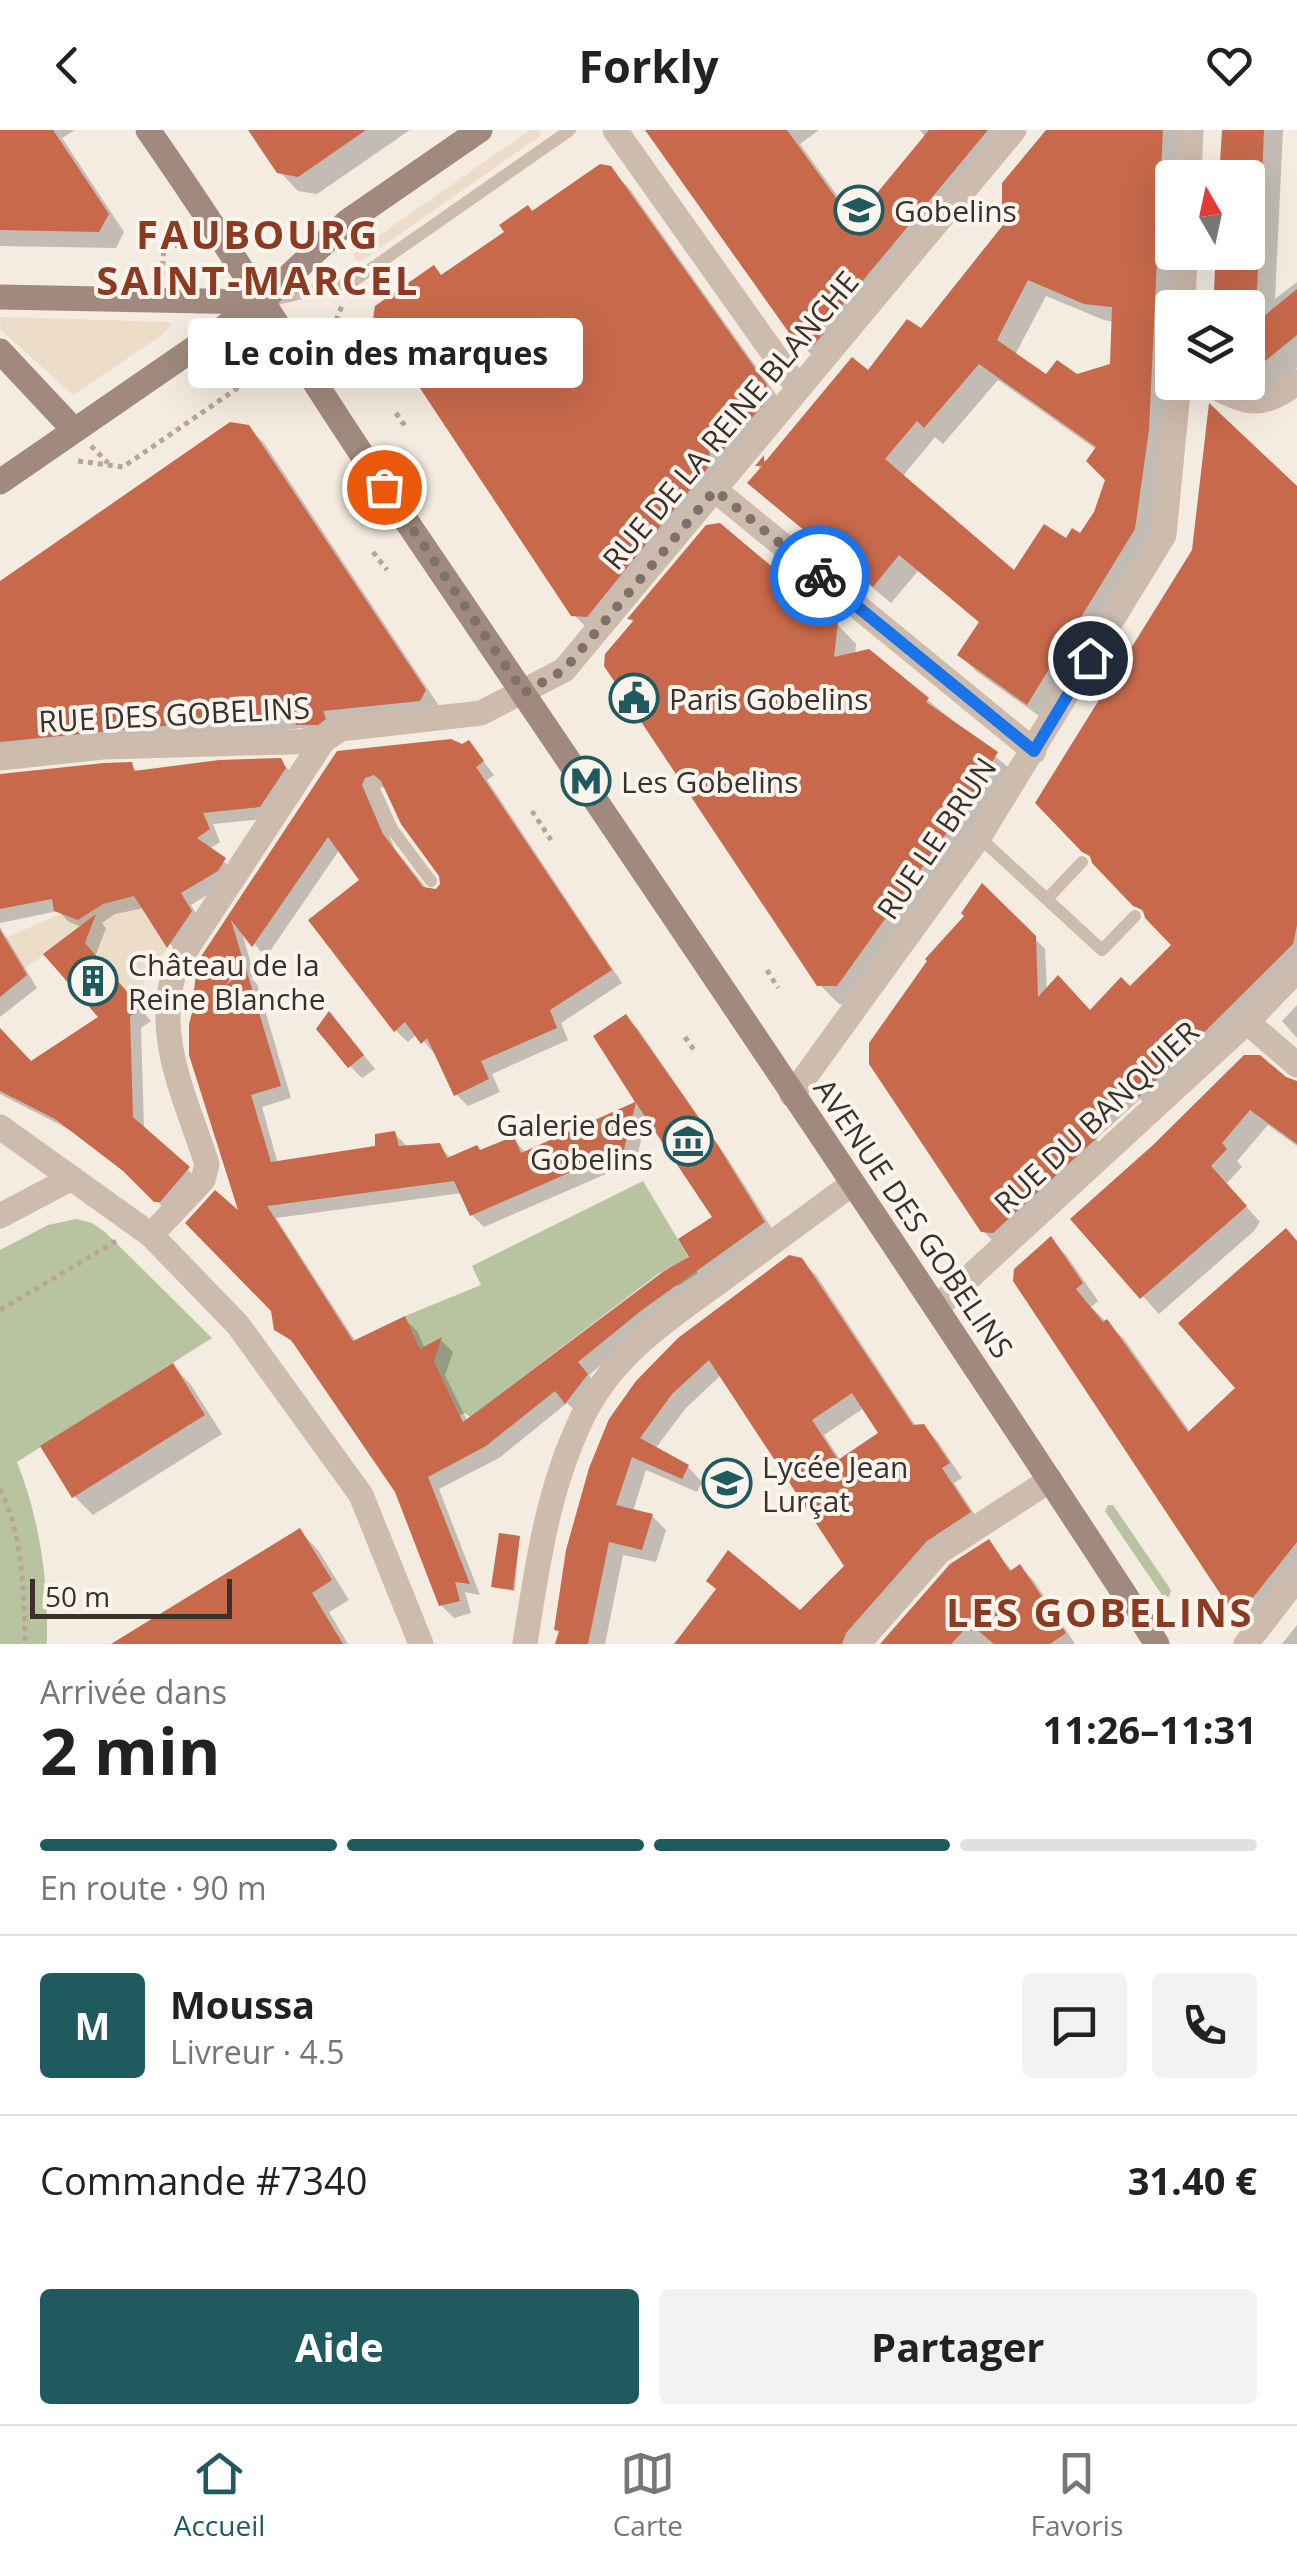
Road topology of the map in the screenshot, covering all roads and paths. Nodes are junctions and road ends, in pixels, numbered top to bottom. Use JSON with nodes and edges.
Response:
{"nodes":[{"id":1,"x":148,"y":130,"type":"edge"},
{"id":2,"x":480,"y":130,"type":"edge"},
{"id":3,"x":570,"y":130,"type":"edge"},
{"id":4,"x":615,"y":130,"type":"edge"},
{"id":5,"x":1014,"y":130,"type":"edge"},
{"id":6,"x":1191,"y":130,"type":"edge"},
{"id":7,"x":1190,"y":160,"type":"edge"},
{"id":8,"x":194,"y":244,"type":"dead end"},
{"id":9,"x":352,"y":282,"type":"junction"},
{"id":10,"x":162,"y":284,"type":"dead end"},
{"id":11,"x":0,"y":297,"type":"edge"},
{"id":12,"x":261,"y":302,"type":"junction"},
{"id":13,"x":293,"y":350,"type":"junction"},
{"id":14,"x":0,"y":352,"type":"edge"},
{"id":15,"x":1297,"y":382,"type":"edge"},
{"id":16,"x":798,"y":388,"type":"junction"},
{"id":17,"x":1177,"y":400,"type":"edge"},
{"id":18,"x":1265,"y":400,"type":"edge"},
{"id":19,"x":396,"y":413,"type":"dead end"},
{"id":20,"x":407,"y":429,"type":"dead end"},
{"id":21,"x":74,"y":430,"type":"junction"},
{"id":22,"x":109,"y":463,"type":"dead end"},
{"id":23,"x":0,"y":482,"type":"edge"},
{"id":24,"x":715,"y":490,"type":"junction"},
{"id":25,"x":374,"y":552,"type":"dead end"},
{"id":26,"x":387,"y":570,"type":"dead end"},
{"id":27,"x":524,"y":693,"type":"junction"},
{"id":28,"x":323,"y":740,"type":"junction"},
{"id":29,"x":1034,"y":751,"type":"junction"},
{"id":30,"x":0,"y":758,"type":"edge"},
{"id":31,"x":372,"y":785,"type":"dead end"},
{"id":32,"x":532,"y":810,"type":"dead end"},
{"id":33,"x":978,"y":837,"type":"junction"},
{"id":34,"x":551,"y":840,"type":"dead end"},
{"id":35,"x":1082,"y":862,"type":"dead end"},
{"id":36,"x":431,"y":881,"type":"dead end"},
{"id":37,"x":1047,"y":899,"type":"junction"},
{"id":38,"x":1135,"y":916,"type":"dead end"},
{"id":39,"x":767,"y":970,"type":"dead end"},
{"id":40,"x":1297,"y":970,"type":"edge"},
{"id":41,"x":778,"y":988,"type":"dead end"},
{"id":42,"x":1246,"y":1022,"type":"junction"},
{"id":43,"x":684,"y":1037,"type":"dead end"},
{"id":44,"x":696,"y":1053,"type":"dead end"},
{"id":45,"x":1297,"y":1065,"type":"edge"},
{"id":46,"x":792,"y":1095,"type":"junction"},
{"id":47,"x":0,"y":1127,"type":"edge"},
{"id":48,"x":72,"y":1178,"type":"junction"},
{"id":49,"x":852,"y":1184,"type":"junction"},
{"id":50,"x":0,"y":1216,"type":"edge"},
{"id":51,"x":144,"y":1230,"type":"junction"},
{"id":52,"x":936,"y":1308,"type":"junction"},
{"id":53,"x":0,"y":1310,"type":"edge"},
{"id":54,"x":1050,"y":1480,"type":"junction"},
{"id":55,"x":0,"y":1489,"type":"edge"},
{"id":56,"x":1297,"y":1578,"type":"edge"},
{"id":57,"x":25,"y":1644,"type":"edge"},
{"id":58,"x":421,"y":1644,"type":"edge"},
{"id":59,"x":526,"y":1644,"type":"edge"},
{"id":60,"x":858,"y":1644,"type":"edge"},
{"id":61,"x":1157,"y":1644,"type":"edge"},
{"id":62,"x":1246,"y":1644,"type":"edge"}],
"edges":[{"from":1,"to":12,"type":"main road","name":"AVENUE DES GOBELINS"},
{"from":2,"to":12,"type":"main road"},
{"from":3,"to":9,"type":"lane"},
{"from":4,"to":16,"type":"street"},
{"from":5,"to":16,"type":"street","name":"RUE DE LA REINE BLANCHE"},
{"from":6,"to":7,"type":"street"},
{"from":8,"to":10,"type":"path"},
{"from":9,"to":12,"type":"lane"},
{"from":9,"to":13,"type":"path"},
{"from":11,"to":12,"type":"main road"},
{"from":12,"to":13,"type":"main road","name":"AVENUE DES GOBELINS"},
{"from":12,"to":21,"type":"main road"},
{"from":13,"to":22,"type":"path"},
{"from":13,"to":27,"type":"main road","name":"AVENUE DES GOBELINS"},
{"from":14,"to":21,"type":"main road"},
{"from":15,"to":18,"type":"street"},
{"from":16,"to":24,"type":"street","name":"RUE DE LA REINE BLANCHE"},
{"from":17,"to":29,"type":"street","name":"RUE LE BRUN"},
{"from":19,"to":20,"type":"path"},
{"from":21,"to":23,"type":"main road"},
{"from":24,"to":27,"type":"street","name":"RUE DE LA REINE BLANCHE"},
{"from":24,"to":29,"type":"street"},
{"from":25,"to":26,"type":"path"},
{"from":27,"to":28,"type":"street","name":"RUE DES GOBELINS"},
{"from":27,"to":46,"type":"main road","name":"AVENUE DES GOBELINS"},
{"from":28,"to":30,"type":"street","name":"RUE DES GOBELINS"},
{"from":28,"to":51,"type":"street"},
{"from":29,"to":33,"type":"street","name":"RUE LE BRUN"},
{"from":31,"to":36,"type":"lane"},
{"from":32,"to":34,"type":"path"},
{"from":33,"to":37,"type":"lane"},
{"from":33,"to":46,"type":"street","name":"RUE LE BRUN"},
{"from":35,"to":37,"type":"lane"},
{"from":37,"to":38,"type":"lane"},
{"from":39,"to":41,"type":"path"},
{"from":40,"to":42,"type":"street","name":"RUE DU BANQUIER"},
{"from":42,"to":45,"type":"street"},
{"from":42,"to":52,"type":"street","name":"RUE DU BANQUIER"},
{"from":43,"to":44,"type":"path"},
{"from":46,"to":49,"type":"main road","name":"AVENUE DES GOBELINS"},
{"from":47,"to":48,"type":"street"},
{"from":48,"to":50,"type":"street"},
{"from":48,"to":51,"type":"street"},
{"from":49,"to":52,"type":"main road","name":"AVENUE DES GOBELINS"},
{"from":49,"to":59,"type":"street"},
{"from":51,"to":53,"type":"path"},
{"from":51,"to":58,"type":"street"},
{"from":52,"to":54,"type":"main road","name":"AVENUE DES GOBELINS"},
{"from":54,"to":60,"type":"street"},
{"from":54,"to":61,"type":"main road","name":"AVENUE DES GOBELINS"},
{"from":55,"to":57,"type":"path"},
{"from":56,"to":62,"type":"street"}]}
